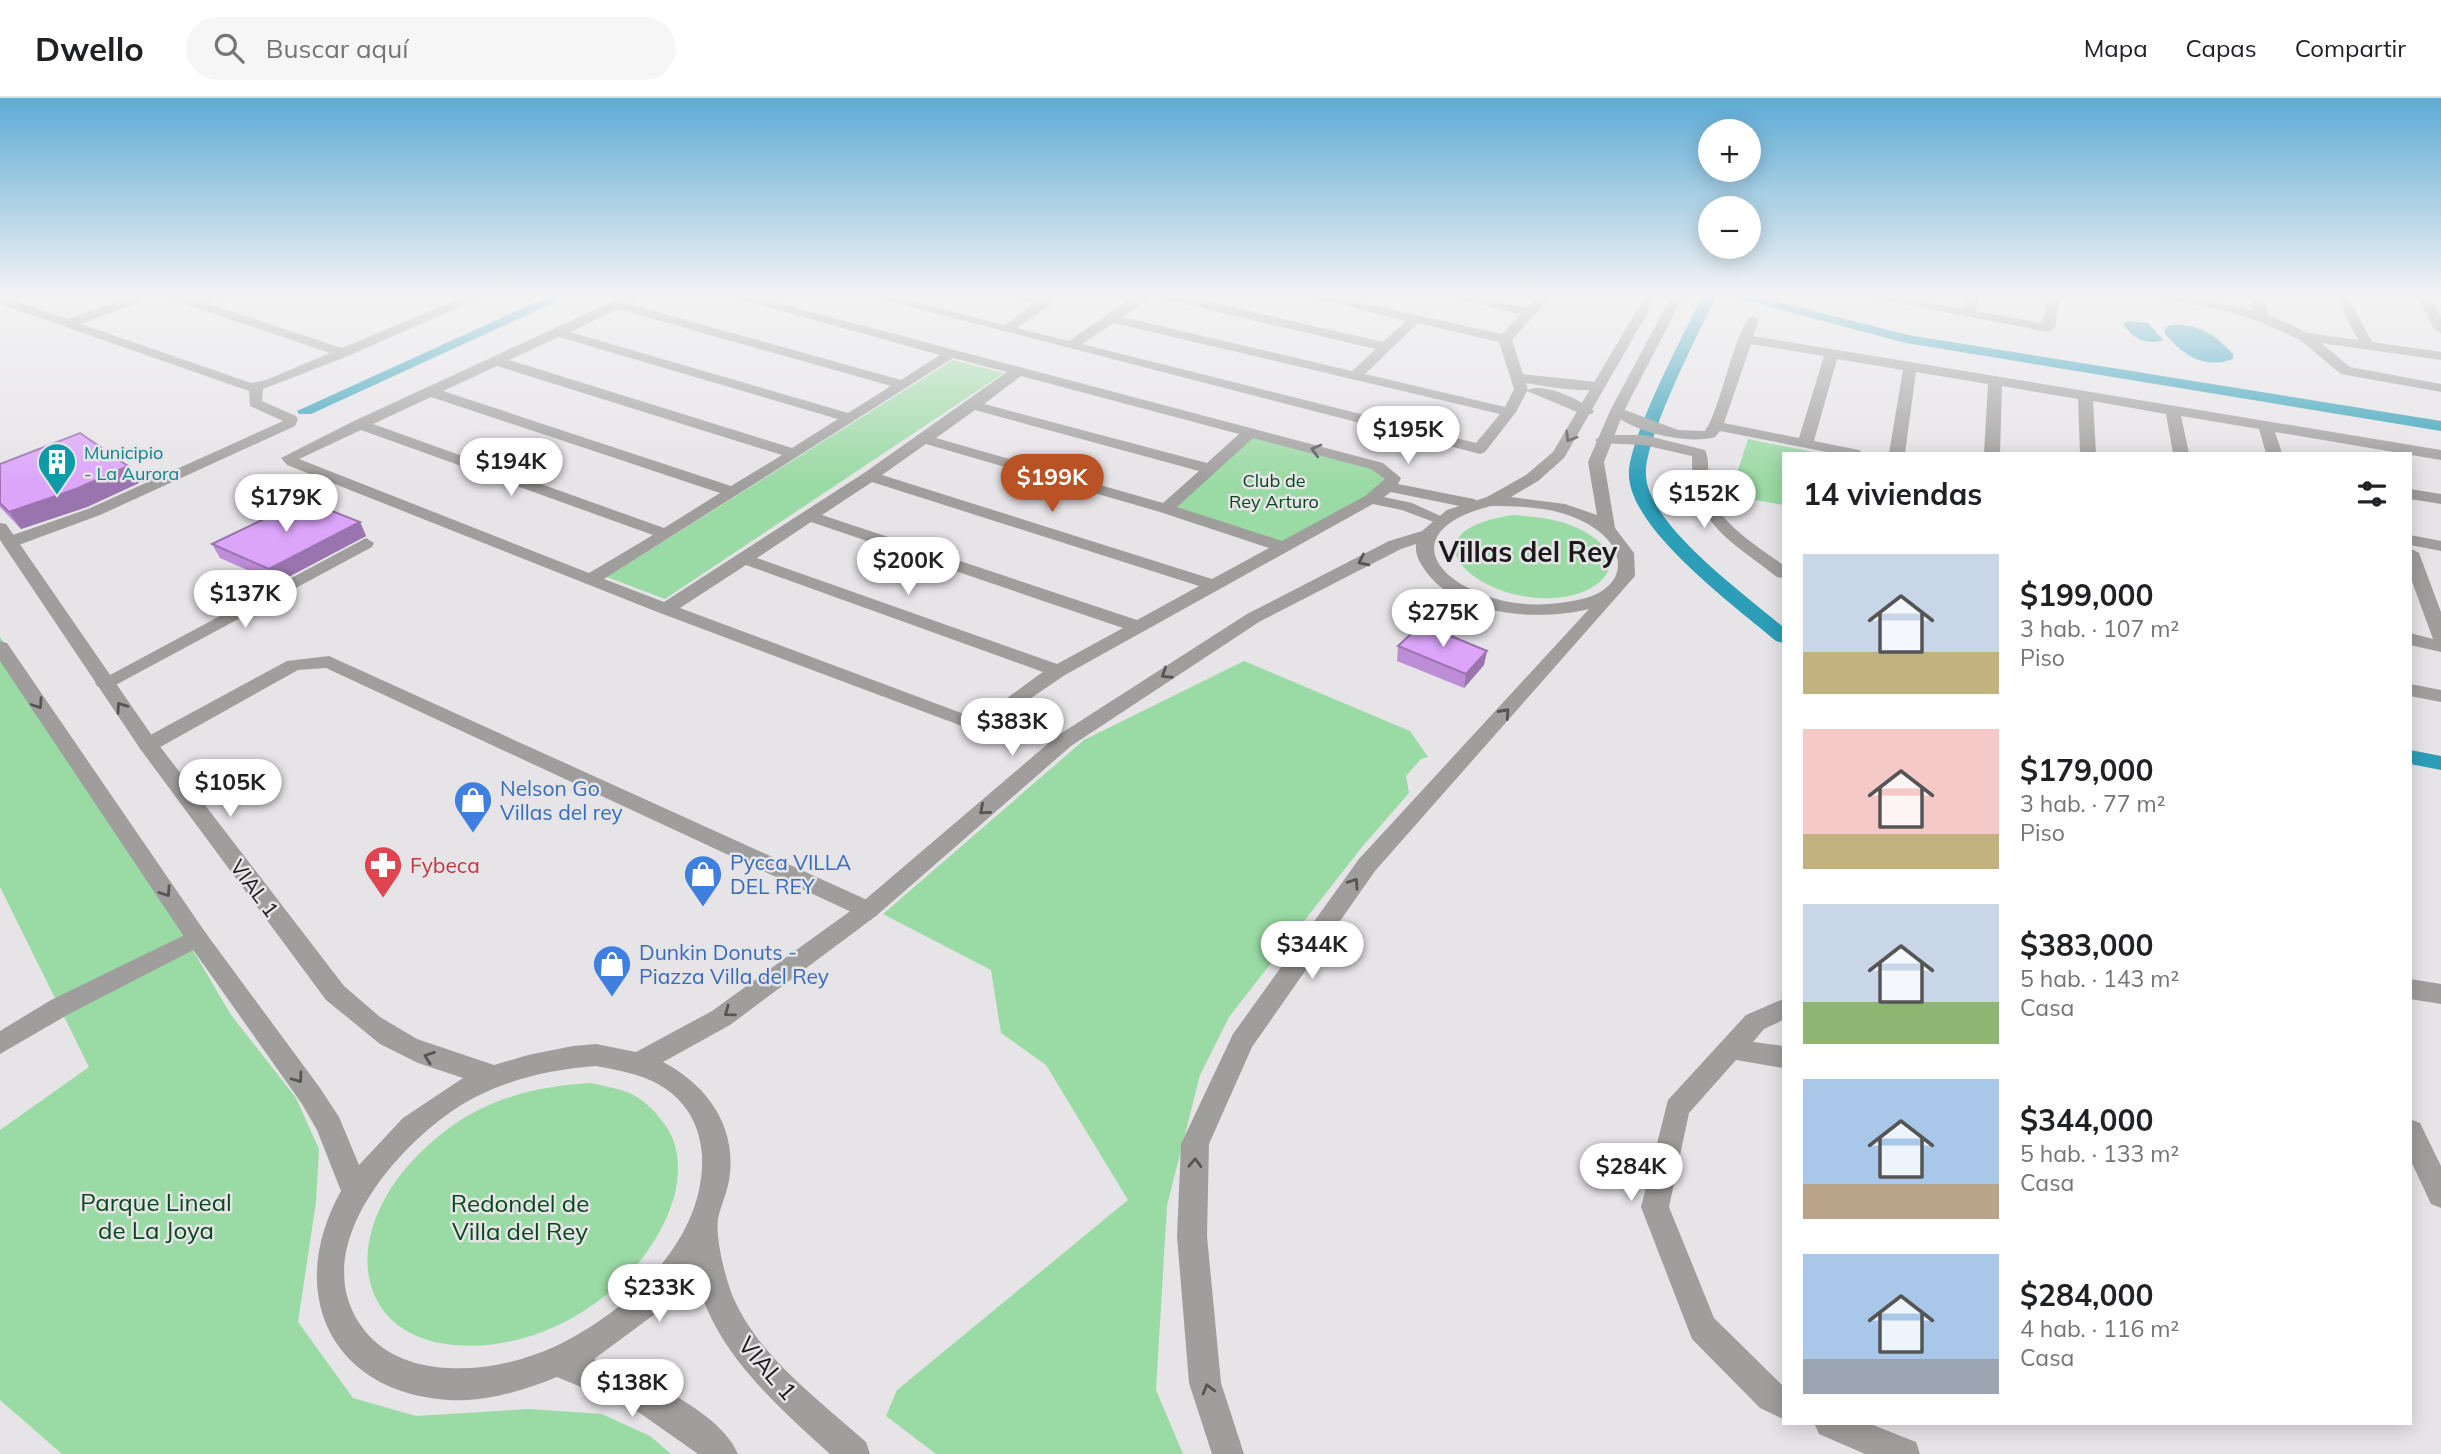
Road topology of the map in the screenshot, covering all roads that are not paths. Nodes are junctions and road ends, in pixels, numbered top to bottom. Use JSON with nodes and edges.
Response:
{"nodes":[{"id":1,"x":160,"y":356,"type":"edge"},
{"id":2,"x":334,"y":356,"type":"edge"},
{"id":3,"x":506,"y":356,"type":"edge"},
{"id":4,"x":640,"y":356,"type":"edge"},
{"id":5,"x":800,"y":356,"type":"edge"},
{"id":6,"x":947,"y":356,"type":"edge"},
{"id":7,"x":958,"y":356,"type":"edge"},
{"id":8,"x":1116,"y":356,"type":"edge"},
{"id":9,"x":1272,"y":356,"type":"edge"},
{"id":10,"x":1376,"y":356,"type":"edge"},
{"id":11,"x":1511,"y":356,"type":"edge"},
{"id":12,"x":1617,"y":356,"type":"edge"},
{"id":13,"x":1646,"y":356,"type":"edge"},
{"id":14,"x":1738,"y":356,"type":"edge"},
{"id":15,"x":1831,"y":356,"type":"edge"},
{"id":16,"x":1847,"y":356,"type":"edge"},
{"id":17,"x":2328,"y":356,"type":"edge"},
{"id":18,"x":496,"y":361,"type":"junction"},
{"id":19,"x":1910,"y":366,"type":"junction"},
{"id":20,"x":1017,"y":372,"type":"junction"},
{"id":21,"x":1355,"y":376,"type":"junction"},
{"id":22,"x":1995,"y":380,"type":"junction"},
{"id":23,"x":1520,"y":383,"type":"junction"},
{"id":24,"x":903,"y":385,"type":"junction"},
{"id":25,"x":1600,"y":385,"type":"junction"},
{"id":26,"x":256,"y":386,"type":"junction"},
{"id":27,"x":2441,"y":388,"type":"edge"},
{"id":28,"x":430,"y":392,"type":"junction"},
{"id":29,"x":2085,"y":395,"type":"junction"},
{"id":30,"x":973,"y":404,"type":"junction"},
{"id":31,"x":2172,"y":409,"type":"junction"},
{"id":32,"x":1587,"y":411,"type":"junction"},
{"id":33,"x":1617,"y":411,"type":"junction"},
{"id":34,"x":1508,"y":412,"type":"junction"},
{"id":35,"x":850,"y":418,"type":"junction"},
{"id":36,"x":359,"y":424,"type":"junction"},
{"id":37,"x":2265,"y":425,"type":"junction"},
{"id":38,"x":1716,"y":426,"type":"junction"},
{"id":39,"x":1250,"y":432,"type":"junction"},
{"id":40,"x":924,"y":439,"type":"junction"},
{"id":41,"x":1603,"y":440,"type":"junction"},
{"id":42,"x":1805,"y":444,"type":"junction"},
{"id":43,"x":2368,"y":448,"type":"edge"},
{"id":44,"x":1849,"y":452,"type":"edge"},
{"id":45,"x":1897,"y":452,"type":"edge"},
{"id":46,"x":1992,"y":452,"type":"edge"},
{"id":47,"x":2088,"y":452,"type":"edge"},
{"id":48,"x":2180,"y":452,"type":"edge"},
{"id":49,"x":2274,"y":452,"type":"edge"},
{"id":50,"x":2410,"y":452,"type":"edge"},
{"id":51,"x":2412,"y":452,"type":"edge"},
{"id":52,"x":794,"y":453,"type":"junction"},
{"id":53,"x":2441,"y":455,"type":"edge"},
{"id":54,"x":1210,"y":469,"type":"junction"},
{"id":55,"x":870,"y":476,"type":"junction"},
{"id":56,"x":1389,"y":486,"type":"junction"},
{"id":57,"x":733,"y":492,"type":"junction"},
{"id":58,"x":2412,"y":494,"type":"edge"},
{"id":59,"x":1371,"y":499,"type":"junction"},
{"id":60,"x":2441,"y":499,"type":"edge"},
{"id":61,"x":1482,"y":503,"type":"junction"},
{"id":62,"x":1166,"y":509,"type":"junction"},
{"id":63,"x":809,"y":516,"type":"junction"},
{"id":64,"x":1432,"y":527,"type":"junction"},
{"id":65,"x":1607,"y":529,"type":"junction"},
{"id":66,"x":666,"y":534,"type":"junction"},
{"id":67,"x":5,"y":535,"type":"edge"},
{"id":68,"x":2412,"y":540,"type":"edge"},
{"id":69,"x":366,"y":543,"type":"dead end"},
{"id":70,"x":2441,"y":546,"type":"edge"},
{"id":71,"x":1283,"y":547,"type":"junction"},
{"id":72,"x":2412,"y":557,"type":"edge"},
{"id":73,"x":744,"y":559,"type":"junction"},
{"id":74,"x":1779,"y":566,"type":"edge"},
{"id":75,"x":591,"y":579,"type":"junction"},
{"id":76,"x":1212,"y":585,"type":"junction"},
{"id":77,"x":1616,"y":590,"type":"junction"},
{"id":78,"x":2432,"y":592,"type":"edge"},
{"id":79,"x":666,"y":609,"type":"junction"},
{"id":80,"x":1137,"y":626,"type":"junction"},
{"id":81,"x":2441,"y":637,"type":"edge"},
{"id":82,"x":2412,"y":639,"type":"edge"},
{"id":83,"x":2441,"y":646,"type":"edge"},
{"id":84,"x":0,"y":648,"type":"edge"},
{"id":85,"x":1058,"y":671,"type":"junction"},
{"id":86,"x":104,"y":683,"type":"junction"},
{"id":87,"x":2412,"y":690,"type":"edge"},
{"id":88,"x":2441,"y":696,"type":"edge"},
{"id":89,"x":149,"y":745,"type":"junction"},
{"id":90,"x":868,"y":910,"type":"junction"},
{"id":91,"x":197,"y":938,"type":"junction"},
{"id":92,"x":2412,"y":989,"type":"edge"},
{"id":93,"x":2441,"y":994,"type":"edge"},
{"id":94,"x":1782,"y":1009,"type":"edge"},
{"id":95,"x":0,"y":1044,"type":"edge"},
{"id":96,"x":1730,"y":1049,"type":"junction"},
{"id":97,"x":1782,"y":1057,"type":"edge"},
{"id":98,"x":642,"y":1062,"type":"junction"},
{"id":99,"x":495,"y":1076,"type":"junction"},
{"id":100,"x":2412,"y":1135,"type":"edge"},
{"id":101,"x":356,"y":1193,"type":"junction"},
{"id":102,"x":2441,"y":1195,"type":"edge"},
{"id":103,"x":704,"y":1222,"type":"junction"},
{"id":104,"x":557,"y":1361,"type":"junction"},
{"id":105,"x":1782,"y":1402,"type":"edge"},
{"id":106,"x":1835,"y":1425,"type":"edge"},
{"id":107,"x":722,"y":1454,"type":"edge"},
{"id":108,"x":854,"y":1454,"type":"edge"},
{"id":109,"x":1228,"y":1454,"type":"edge"},
{"id":110,"x":1904,"y":1454,"type":"edge"}],
"edges":[{"from":1,"to":26,"type":"street"},
{"from":2,"to":26,"type":"street"},
{"from":3,"to":18,"type":"street"},
{"from":4,"to":35,"type":"street"},
{"from":5,"to":24,"type":"street"},
{"from":6,"to":24,"type":"street"},
{"from":7,"to":20,"type":"street"},
{"from":8,"to":34,"type":"street"},
{"from":9,"to":21,"type":"street"},
{"from":10,"to":21,"type":"street"},
{"from":11,"to":23,"type":"street"},
{"from":12,"to":25,"type":"street"},
{"from":13,"to":33,"type":"street"},
{"from":14,"to":38,"type":"street"},
{"from":15,"to":42,"type":"street"},
{"from":16,"to":19,"type":"street"},
{"from":17,"to":27,"type":"street"},
{"from":18,"to":28,"type":"street"},
{"from":18,"to":52,"type":"street"},
{"from":19,"to":22,"type":"street"},
{"from":19,"to":45,"type":"street"},
{"from":20,"to":30,"type":"street"},
{"from":20,"to":39,"type":"street"},
{"from":21,"to":34,"type":"street"},
{"from":22,"to":29,"type":"street"},
{"from":22,"to":46,"type":"street"},
{"from":23,"to":25,"type":"street"},
{"from":23,"to":32,"type":"street"},
{"from":23,"to":34,"type":"street"},
{"from":24,"to":35,"type":"street"},
{"from":25,"to":32,"type":"street"},
{"from":26,"to":67,"type":"street"},
{"from":28,"to":36,"type":"street"},
{"from":28,"to":57,"type":"street"},
{"from":29,"to":31,"type":"street"},
{"from":29,"to":47,"type":"street"},
{"from":30,"to":40,"type":"street"},
{"from":30,"to":54,"type":"street"},
{"from":31,"to":37,"type":"street"},
{"from":31,"to":48,"type":"street"},
{"from":32,"to":61,"type":"street","one_way":true},
{"from":33,"to":38,"type":"street"},
{"from":33,"to":41,"type":"street"},
{"from":35,"to":52,"type":"street"},
{"from":36,"to":66,"type":"street"},
{"from":36,"to":75,"type":"street"},
{"from":37,"to":43,"type":"street"},
{"from":37,"to":49,"type":"street"},
{"from":38,"to":42,"type":"street"},
{"from":39,"to":54,"type":"street"},
{"from":56,"to":39,"type":"street","one_way":true},
{"from":40,"to":55,"type":"street"},
{"from":40,"to":62,"type":"street"},
{"from":41,"to":65,"type":"street"},
{"from":41,"to":74,"type":"street"},
{"from":42,"to":44,"type":"street"},
{"from":43,"to":50,"type":"street"},
{"from":51,"to":53,"type":"street"},
{"from":52,"to":57,"type":"street"},
{"from":54,"to":62,"type":"street"},
{"from":55,"to":63,"type":"street"},
{"from":55,"to":76,"type":"street"},
{"from":56,"to":59,"type":"street"},
{"from":56,"to":61,"type":"street"},
{"from":57,"to":66,"type":"street"},
{"from":58,"to":60,"type":"street"},
{"from":59,"to":64,"type":"street"},
{"from":59,"to":71,"type":"street"},
{"from":61,"to":64,"type":"street"},
{"from":61,"to":65,"type":"street"},
{"from":62,"to":71,"type":"street"},
{"from":63,"to":73,"type":"street"},
{"from":63,"to":80,"type":"street"},
{"from":64,"to":77,"type":"street"},
{"from":64,"to":90,"type":"street","one_way":true},
{"from":65,"to":77,"type":"street"},
{"from":66,"to":75,"type":"street"},
{"from":67,"to":86,"type":"street","name":"VIAL 1"},
{"from":68,"to":70,"type":"street"},
{"from":69,"to":86,"type":"street"},
{"from":71,"to":76,"type":"street"},
{"from":72,"to":78,"type":"street"},
{"from":73,"to":79,"type":"street"},
{"from":73,"to":85,"type":"street"},
{"from":75,"to":79,"type":"street"},
{"from":76,"to":80,"type":"street"},
{"from":109,"to":77,"type":"street","one_way":true},
{"from":78,"to":81,"type":"street"},
{"from":79,"to":85,"type":"street"},
{"from":80,"to":85,"type":"street"},
{"from":82,"to":83,"type":"street"},
{"from":84,"to":91,"type":"street","one_way":true},
{"from":89,"to":86,"type":"street","name":"VIAL 1","one_way":true},
{"from":87,"to":88,"type":"street"},
{"from":89,"to":90,"type":"street"},
{"from":99,"to":89,"type":"street","name":"VIAL 1","one_way":true},
{"from":90,"to":98,"type":"street","one_way":true},
{"from":91,"to":95,"type":"street"},
{"from":91,"to":101,"type":"street","one_way":true},
{"from":92,"to":93,"type":"street"},
{"from":94,"to":96,"type":"street"},
{"from":96,"to":97,"type":"street"},
{"from":96,"to":105,"type":"street"},
{"from":98,"to":99,"type":"street"},
{"from":98,"to":103,"type":"street"},
{"from":99,"to":101,"type":"street"},
{"from":100,"to":102,"type":"street"},
{"from":101,"to":104,"type":"street"},
{"from":103,"to":104,"type":"street"},
{"from":103,"to":108,"type":"street","name":"VIAL 1"},
{"from":104,"to":107,"type":"street"},
{"from":106,"to":110,"type":"street"}]}
